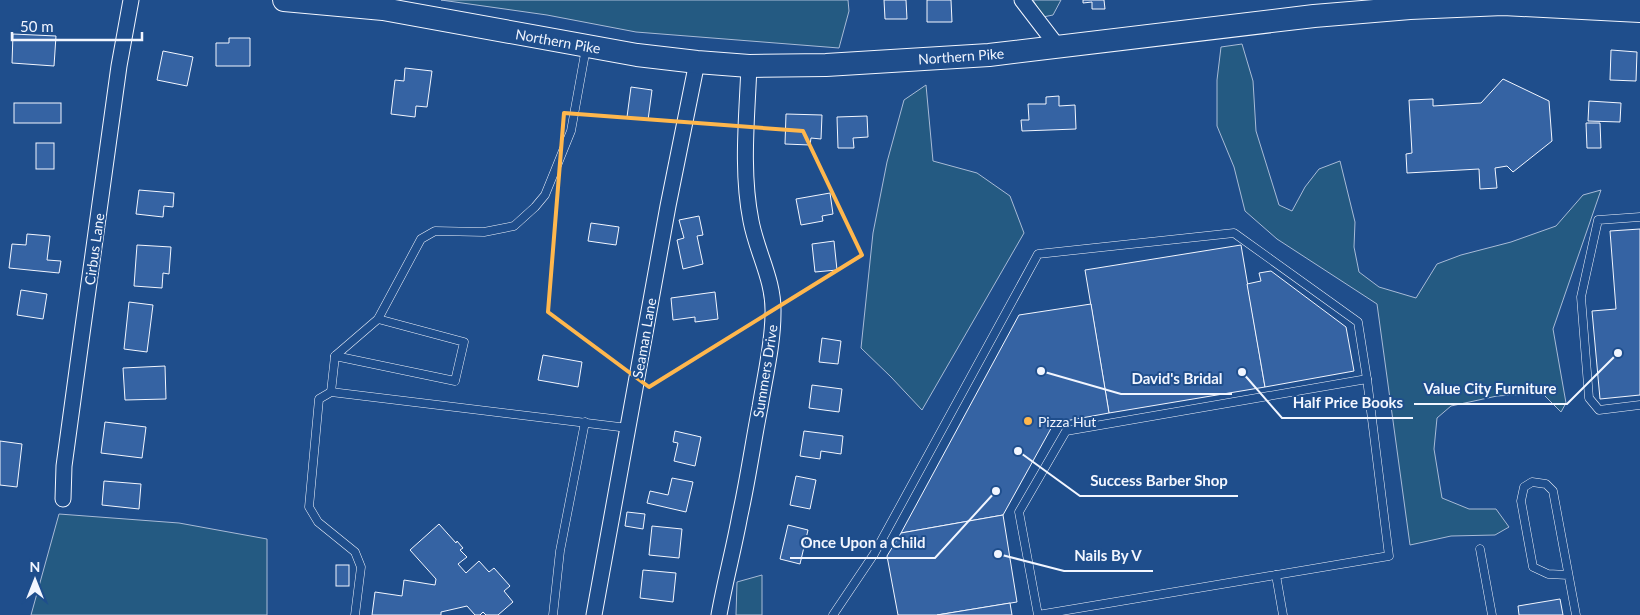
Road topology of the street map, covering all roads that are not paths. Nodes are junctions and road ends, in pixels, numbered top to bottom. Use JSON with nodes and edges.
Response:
{"nodes":[{"id":1,"x":131,"y":0,"type":"edge"},
{"id":2,"x":284,"y":0,"type":"edge"},
{"id":3,"x":1022,"y":0,"type":"edge"},
{"id":4,"x":1640,"y":11,"type":"edge"},
{"id":5,"x":586,"y":46,"type":"junction"},
{"id":6,"x":1058,"y":47,"type":"junction"},
{"id":7,"x":697,"y":62,"type":"junction"},
{"id":8,"x":749,"y":66,"type":"junction"},
{"id":9,"x":1640,"y":216,"type":"edge"},
{"id":10,"x":378,"y":320,"type":"junction"},
{"id":11,"x":335,"y":356,"type":"junction"},
{"id":12,"x":1367,"y":378,"type":"junction"},
{"id":13,"x":331,"y":392,"type":"junction"},
{"id":14,"x":1640,"y":406,"type":"edge"},
{"id":15,"x":584,"y":422,"type":"junction"},
{"id":16,"x":628,"y":428,"type":"junction"},
{"id":17,"x":63,"y":499,"type":"dead end"},
{"id":18,"x":1480,"y":549,"type":"dead end"},
{"id":19,"x":1276,"y":575,"type":"junction"},
{"id":20,"x":1568,"y":575,"type":"junction"},
{"id":21,"x":355,"y":615,"type":"edge"},
{"id":22,"x":553,"y":615,"type":"edge"},
{"id":23,"x":594,"y":615,"type":"edge"},
{"id":24,"x":719,"y":615,"type":"edge"},
{"id":25,"x":833,"y":615,"type":"edge"},
{"id":26,"x":1038,"y":615,"type":"edge"},
{"id":27,"x":1283,"y":615,"type":"edge"},
{"id":28,"x":1492,"y":615,"type":"edge"},
{"id":29,"x":1576,"y":615,"type":"edge"}],
"edges":[{"from":1,"to":17,"type":"street","name":"Cirbus Lane"},
{"from":2,"to":5,"type":"street","name":"Northern Pike"},
{"from":3,"to":6,"type":"street"},
{"from":4,"to":6,"type":"street","name":"Northern Pike"},
{"from":5,"to":7,"type":"street","name":"Northern Pike"},
{"from":5,"to":10,"type":"lane"},
{"from":6,"to":8,"type":"street","name":"Northern Pike"},
{"from":7,"to":8,"type":"street","name":"Northern Pike"},
{"from":7,"to":16,"type":"street","name":"Seaman Lane"},
{"from":8,"to":24,"type":"street","name":"Summers Drive"},
{"from":9,"to":14,"type":"lane"},
{"from":10,"to":11,"type":"lane"},
{"from":10,"to":11,"type":"lane"},
{"from":11,"to":13,"type":"lane"},
{"from":12,"to":19,"type":"lane"},
{"from":12,"to":25,"type":"lane"},
{"from":12,"to":26,"type":"lane"},
{"from":13,"to":15,"type":"lane"},
{"from":13,"to":21,"type":"lane"},
{"from":15,"to":16,"type":"lane"},
{"from":15,"to":22,"type":"lane"},
{"from":16,"to":23,"type":"street","name":"Seaman Lane"},
{"from":18,"to":28,"type":"lane"},
{"from":19,"to":26,"type":"lane"},
{"from":19,"to":27,"type":"lane"},
{"from":20,"to":20,"type":"lane"},
{"from":20,"to":29,"type":"lane"}]}
